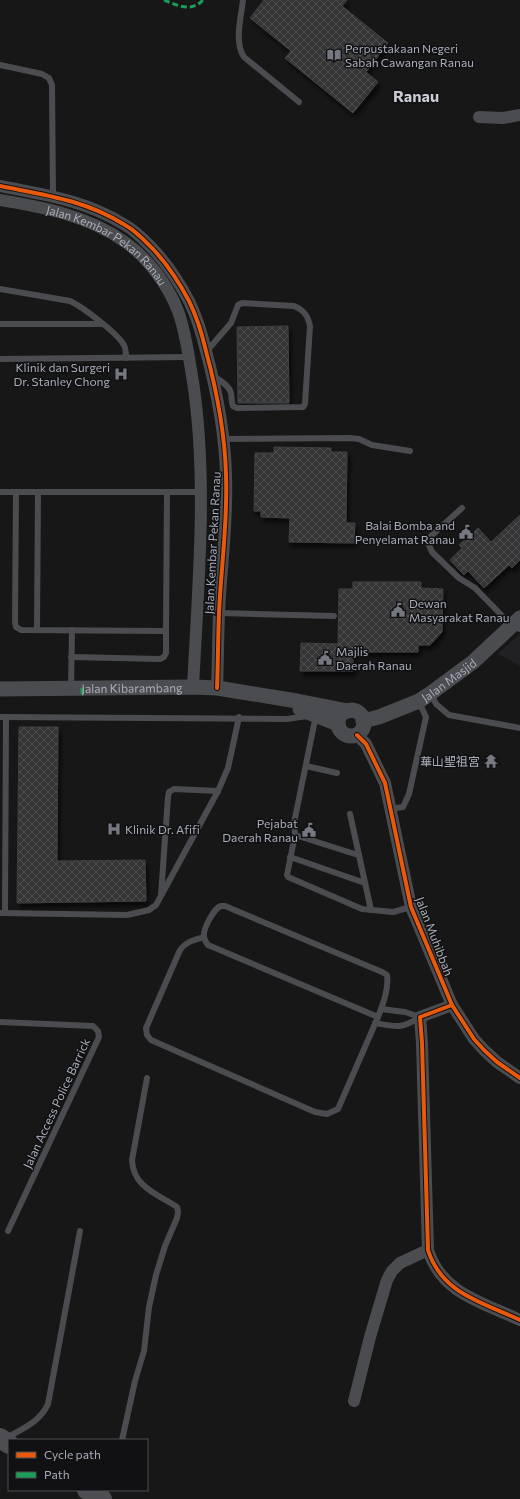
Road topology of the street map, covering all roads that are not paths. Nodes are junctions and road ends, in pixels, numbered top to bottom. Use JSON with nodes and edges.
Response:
{"nodes":[{"id":1,"x":242,"y":0,"type":"edge"},
{"id":2,"x":0,"y":65,"type":"edge"},
{"id":3,"x":299,"y":102,"type":"dead end"},
{"id":4,"x":520,"y":115,"type":"edge"},
{"id":5,"x":479,"y":117,"type":"dead end"},
{"id":6,"x":0,"y":186,"type":"edge"},
{"id":7,"x":52,"y":196,"type":"junction"},
{"id":8,"x":0,"y":200,"type":"edge"},
{"id":9,"x":0,"y":289,"type":"edge"},
{"id":10,"x":0,"y":324,"type":"edge"},
{"id":11,"x":102,"y":324,"type":"junction"},
{"id":12,"x":206,"y":352,"type":"junction"},
{"id":13,"x":189,"y":357,"type":"junction"},
{"id":14,"x":126,"y":358,"type":"junction"},
{"id":15,"x":0,"y":359,"type":"edge"},
{"id":16,"x":212,"y":375,"type":"junction"},
{"id":17,"x":224,"y":439,"type":"junction"},
{"id":18,"x":410,"y":451,"type":"dead end"},
{"id":19,"x":0,"y":492,"type":"edge"},
{"id":20,"x":16,"y":492,"type":"junction"},
{"id":21,"x":38,"y":492,"type":"junction"},
{"id":22,"x":167,"y":492,"type":"junction"},
{"id":23,"x":201,"y":492,"type":"junction"},
{"id":24,"x":462,"y":508,"type":"dead end"},
{"id":25,"x":197,"y":612,"type":"junction"},
{"id":26,"x":219,"y":613,"type":"junction"},
{"id":27,"x":334,"y":616,"type":"dead end"},
{"id":28,"x":517,"y":624,"type":"edge"},
{"id":29,"x":37,"y":630,"type":"junction"},
{"id":30,"x":72,"y":630,"type":"junction"},
{"id":31,"x":166,"y":631,"type":"junction"},
{"id":32,"x":71,"y":657,"type":"junction"},
{"id":33,"x":193,"y":687,"type":"junction"},
{"id":34,"x":71,"y":688,"type":"junction"},
{"id":35,"x":217,"y":688,"type":"junction"},
{"id":36,"x":0,"y":689,"type":"edge"},
{"id":37,"x":263,"y":696,"type":"junction"},
{"id":38,"x":425,"y":697,"type":"junction"},
{"id":39,"x":348,"y":711,"type":"junction"},
{"id":40,"x":317,"y":715,"type":"junction"},
{"id":41,"x":3,"y":717,"type":"edge"},
{"id":42,"x":239,"y":717,"type":"junction"},
{"id":43,"x":364,"y":721,"type":"junction"},
{"id":44,"x":338,"y":724,"type":"junction"},
{"id":45,"x":520,"y":728,"type":"edge"},
{"id":46,"x":357,"y":735,"type":"junction"},
{"id":47,"x":306,"y":766,"type":"junction"},
{"id":48,"x":337,"y":773,"type":"dead end"},
{"id":49,"x":218,"y":791,"type":"junction"},
{"id":50,"x":390,"y":809,"type":"junction"},
{"id":51,"x":350,"y":814,"type":"dead end"},
{"id":52,"x":295,"y":835,"type":"junction"},
{"id":53,"x":358,"y":855,"type":"junction"},
{"id":54,"x":290,"y":857,"type":"junction"},
{"id":55,"x":365,"y":883,"type":"junction"},
{"id":56,"x":161,"y":899,"type":"junction"},
{"id":57,"x":411,"y":907,"type":"junction"},
{"id":58,"x":371,"y":910,"type":"junction"},
{"id":59,"x":2,"y":913,"type":"edge"},
{"id":60,"x":204,"y":937,"type":"junction"},
{"id":61,"x":452,"y":1005,"type":"junction"},
{"id":62,"x":381,"y":1009,"type":"junction"},
{"id":63,"x":420,"y":1017,"type":"junction"},
{"id":64,"x":377,"y":1020,"type":"junction"},
{"id":65,"x":0,"y":1022,"type":"edge"},
{"id":66,"x":147,"y":1078,"type":"dead end"},
{"id":67,"x":520,"y":1078,"type":"edge"},
{"id":68,"x":8,"y":1231,"type":"dead end"},
{"id":69,"x":80,"y":1231,"type":"dead end"},
{"id":70,"x":428,"y":1250,"type":"junction"},
{"id":71,"x":520,"y":1320,"type":"edge"},
{"id":72,"x":354,"y":1401,"type":"dead end"},
{"id":73,"x":122,"y":1439,"type":"edge"},
{"id":74,"x":4,"y":1441,"type":"edge"},
{"id":75,"x":89,"y":1491,"type":"edge"},
{"id":76,"x":102,"y":1499,"type":"edge"}],
"edges":[{"from":1,"to":3,"type":"lane"},
{"from":2,"to":7,"type":"lane"},
{"from":4,"to":5,"type":"street"},
{"from":6,"to":7,"type":"street","name":"Jalan Kembar Pekan Ranau"},
{"from":7,"to":12,"type":"street","name":"Jalan Kembar Pekan Ranau"},
{"from":8,"to":13,"type":"street","name":"Jalan Kembar Pekan Ranau"},
{"from":9,"to":11,"type":"lane"},
{"from":10,"to":11,"type":"lane"},
{"from":11,"to":14,"type":"lane"},
{"from":12,"to":16,"type":"street","name":"Jalan Kembar Pekan Ranau"},
{"from":12,"to":16,"type":"lane"},
{"from":13,"to":14,"type":"lane"},
{"from":13,"to":23,"type":"street","name":"Jalan Kembar Pekan Ranau"},
{"from":14,"to":15,"type":"lane"},
{"from":16,"to":17,"type":"street","name":"Jalan Kembar Pekan Ranau"},
{"from":17,"to":18,"type":"lane"},
{"from":17,"to":26,"type":"street","name":"Jalan Kembar Pekan Ranau"},
{"from":19,"to":20,"type":"lane"},
{"from":20,"to":21,"type":"lane"},
{"from":20,"to":29,"type":"lane"},
{"from":21,"to":22,"type":"lane"},
{"from":21,"to":29,"type":"lane"},
{"from":22,"to":23,"type":"lane"},
{"from":22,"to":31,"type":"lane"},
{"from":23,"to":25,"type":"street","name":"Jalan Kembar Pekan Ranau"},
{"from":24,"to":28,"type":"lane"},
{"from":25,"to":26,"type":"street"},
{"from":25,"to":33,"type":"street","name":"Jalan Kembar Pekan Ranau"},
{"from":26,"to":27,"type":"lane"},
{"from":26,"to":35,"type":"street","name":"Jalan Kembar Pekan Ranau"},
{"from":28,"to":38,"type":"street","name":"Jalan Masjid"},
{"from":29,"to":30,"type":"lane"},
{"from":30,"to":31,"type":"lane"},
{"from":30,"to":32,"type":"lane"},
{"from":31,"to":32,"type":"lane"},
{"from":32,"to":34,"type":"lane"},
{"from":33,"to":34,"type":"street","name":"Jalan Kibarambang"},
{"from":33,"to":35,"type":"street","name":"Jalan Kibarambang"},
{"from":34,"to":36,"type":"street","name":"Jalan Kibarambang"},
{"from":35,"to":37,"type":"street","name":"Jalan Kibarambang"},
{"from":37,"to":39,"type":"street","name":"Jalan Kibarambang"},
{"from":37,"to":40,"type":"street","name":"Jalan Kibarambang"},
{"from":38,"to":43,"type":"street","name":"Jalan Masjid"},
{"from":38,"to":45,"type":"lane"},
{"from":38,"to":50,"type":"lane"},
{"from":39,"to":43,"type":"street"},
{"from":39,"to":44,"type":"street"},
{"from":40,"to":42,"type":"lane"},
{"from":40,"to":44,"type":"street","name":"Jalan Kibarambang"},
{"from":40,"to":47,"type":"lane"},
{"from":41,"to":42,"type":"lane"},
{"from":41,"to":59,"type":"lane"},
{"from":42,"to":49,"type":"lane"},
{"from":43,"to":46,"type":"street"},
{"from":44,"to":46,"type":"street"},
{"from":46,"to":50,"type":"street","name":"Jalan Muhibbah"},
{"from":47,"to":48,"type":"lane"},
{"from":47,"to":52,"type":"lane"},
{"from":49,"to":56,"type":"lane"},
{"from":49,"to":56,"type":"lane"},
{"from":50,"to":57,"type":"street","name":"Jalan Muhibbah"},
{"from":51,"to":53,"type":"lane"},
{"from":52,"to":53,"type":"lane"},
{"from":52,"to":54,"type":"lane"},
{"from":53,"to":55,"type":"lane"},
{"from":54,"to":55,"type":"lane"},
{"from":54,"to":58,"type":"lane"},
{"from":55,"to":58,"type":"lane"},
{"from":56,"to":59,"type":"lane"},
{"from":57,"to":58,"type":"lane"},
{"from":57,"to":61,"type":"street","name":"Jalan Muhibbah"},
{"from":60,"to":62,"type":"lane"},
{"from":60,"to":64,"type":"lane"},
{"from":60,"to":64,"type":"lane"},
{"from":61,"to":63,"type":"street"},
{"from":61,"to":67,"type":"street","name":"Jalan Muhibbah"},
{"from":62,"to":63,"type":"lane"},
{"from":62,"to":64,"type":"lane"},
{"from":63,"to":64,"type":"lane"},
{"from":63,"to":70,"type":"street"},
{"from":65,"to":68,"type":"lane","name":"Jalan Access Police Barrick"},
{"from":66,"to":73,"type":"lane"},
{"from":69,"to":74,"type":"lane"},
{"from":70,"to":71,"type":"street"},
{"from":70,"to":72,"type":"street"},
{"from":75,"to":76,"type":"highway"}]}
